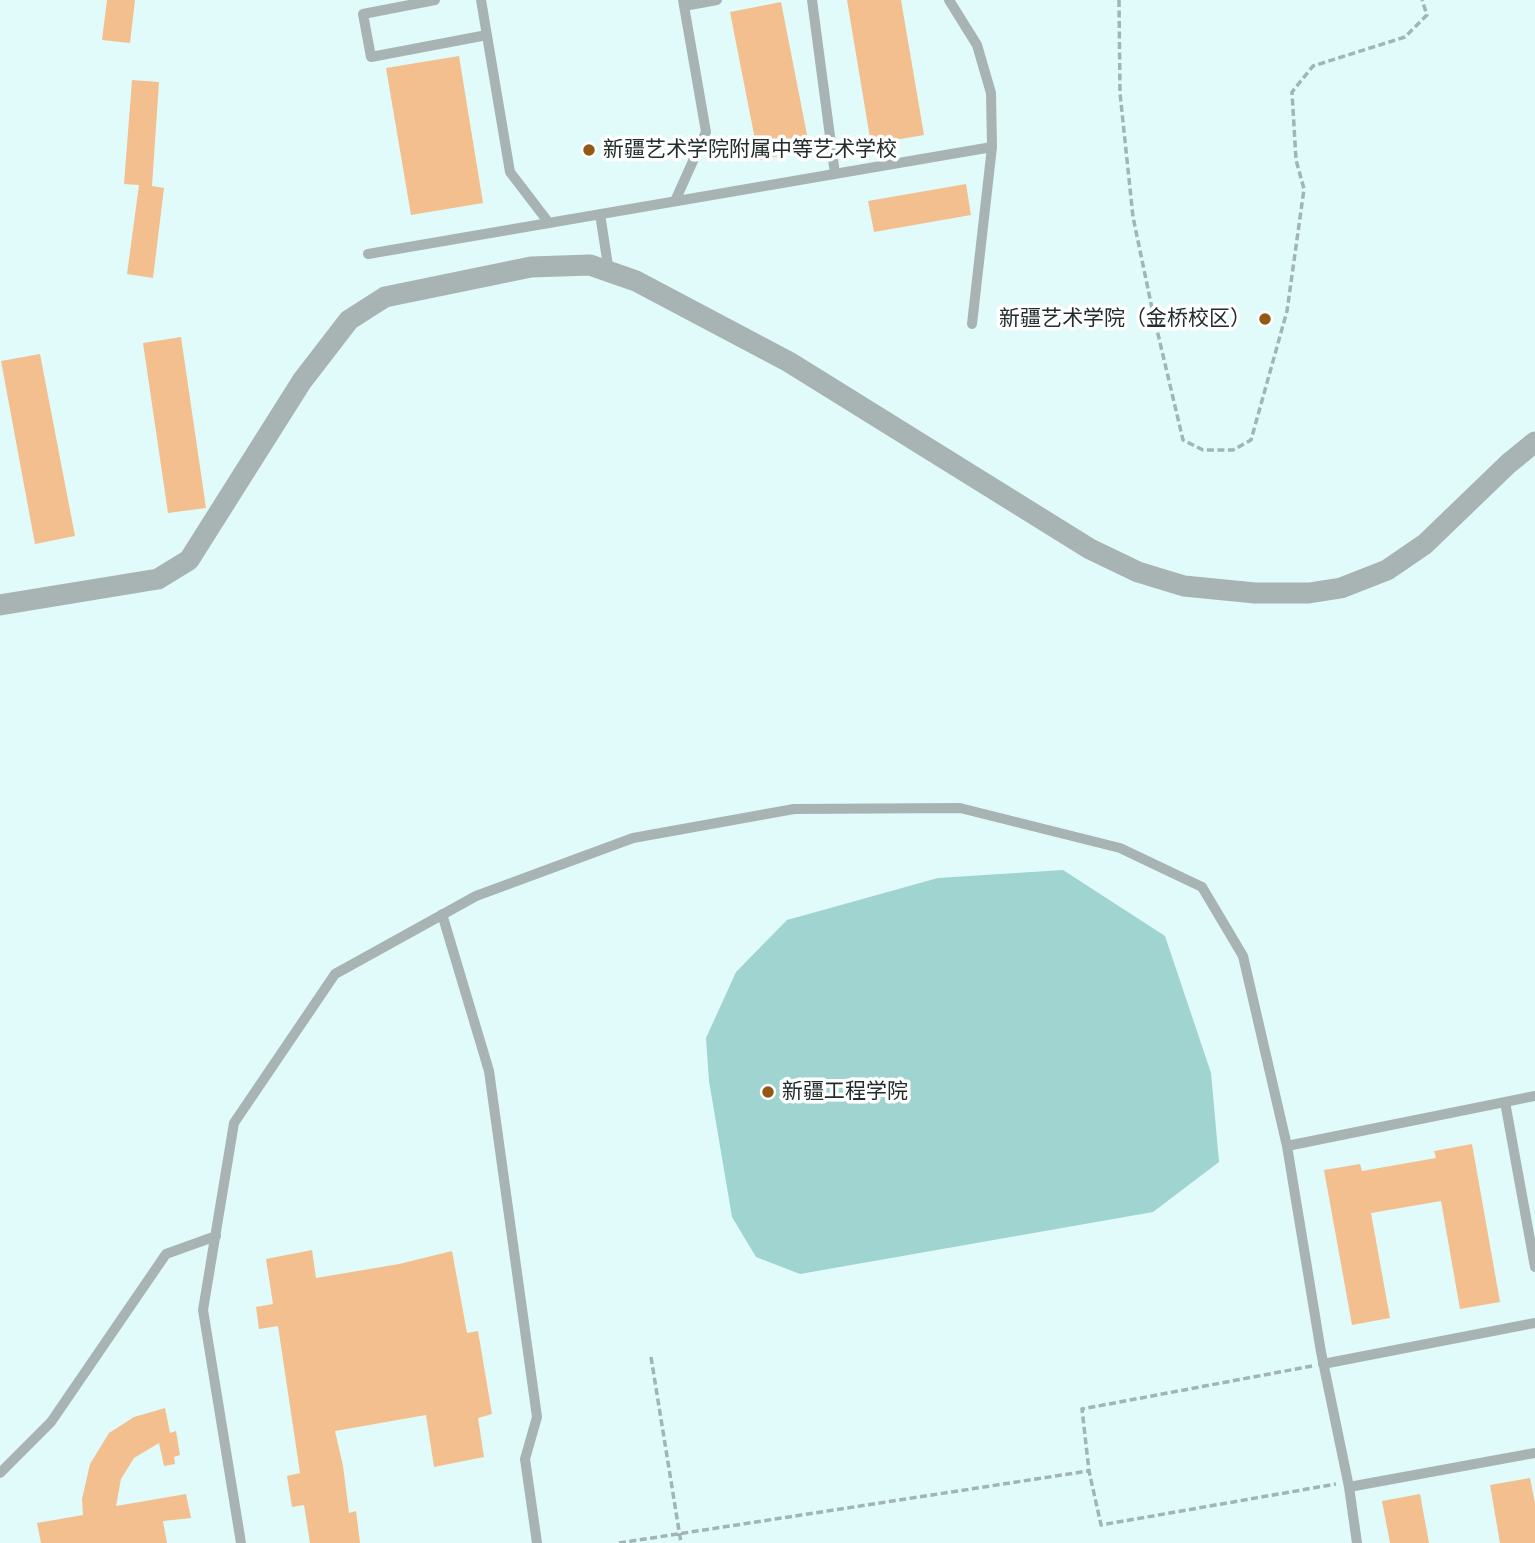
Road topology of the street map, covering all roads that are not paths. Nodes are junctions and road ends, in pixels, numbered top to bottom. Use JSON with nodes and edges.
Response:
{"nodes":[{"id":1,"x":435,"y":0,"type":"edge"},
{"id":2,"x":481,"y":0,"type":"edge"},
{"id":3,"x":716,"y":0,"type":"edge"},
{"id":4,"x":812,"y":0,"type":"edge"},
{"id":5,"x":949,"y":0,"type":"edge"},
{"id":6,"x":684,"y":3,"type":"edge"},
{"id":7,"x":487,"y":35,"type":"junction"},
{"id":8,"x":992,"y":147,"type":"junction"},
{"id":9,"x":835,"y":174,"type":"junction"},
{"id":10,"x":675,"y":201,"type":"junction"},
{"id":11,"x":600,"y":214,"type":"junction"},
{"id":12,"x":548,"y":223,"type":"junction"},
{"id":13,"x":369,"y":254,"type":"dead end"},
{"id":14,"x":609,"y":272,"type":"junction"},
{"id":15,"x":972,"y":324,"type":"dead end"},
{"id":16,"x":1535,"y":442,"type":"edge"},
{"id":17,"x":0,"y":605,"type":"edge"},
{"id":18,"x":442,"y":914,"type":"junction"},
{"id":19,"x":1535,"y":1096,"type":"edge"},
{"id":20,"x":1505,"y":1102,"type":"junction"},
{"id":21,"x":1287,"y":1146,"type":"junction"},
{"id":22,"x":216,"y":1236,"type":"junction"},
{"id":23,"x":1535,"y":1266,"type":"edge"},
{"id":24,"x":1535,"y":1323,"type":"edge"},
{"id":25,"x":1323,"y":1364,"type":"road end"},
{"id":26,"x":1535,"y":1453,"type":"edge"},
{"id":27,"x":0,"y":1473,"type":"edge"},
{"id":28,"x":1349,"y":1484,"type":"junction"},
{"id":29,"x":241,"y":1543,"type":"edge"},
{"id":30,"x":537,"y":1543,"type":"edge"},
{"id":31,"x":1357,"y":1543,"type":"edge"}],
"edges":[{"from":1,"to":7,"type":"lane"},
{"from":2,"to":7,"type":"lane"},
{"from":3,"to":6,"type":"lane"},
{"from":4,"to":9,"type":"lane"},
{"from":5,"to":8,"type":"lane"},
{"from":6,"to":10,"type":"lane"},
{"from":7,"to":12,"type":"lane"},
{"from":8,"to":9,"type":"lane"},
{"from":8,"to":15,"type":"lane"},
{"from":9,"to":10,"type":"lane"},
{"from":10,"to":11,"type":"lane"},
{"from":11,"to":12,"type":"lane"},
{"from":11,"to":14,"type":"lane"},
{"from":12,"to":13,"type":"lane"},
{"from":14,"to":16,"type":"street"},
{"from":14,"to":17,"type":"street"},
{"from":18,"to":21,"type":"lane"},
{"from":18,"to":22,"type":"lane"},
{"from":18,"to":30,"type":"lane"},
{"from":19,"to":20,"type":"lane"},
{"from":20,"to":21,"type":"lane"},
{"from":20,"to":23,"type":"lane"},
{"from":21,"to":28,"type":"lane"},
{"from":22,"to":27,"type":"lane"},
{"from":22,"to":29,"type":"lane"},
{"from":24,"to":25,"type":"lane"},
{"from":26,"to":28,"type":"lane"},
{"from":28,"to":31,"type":"lane"}]}
